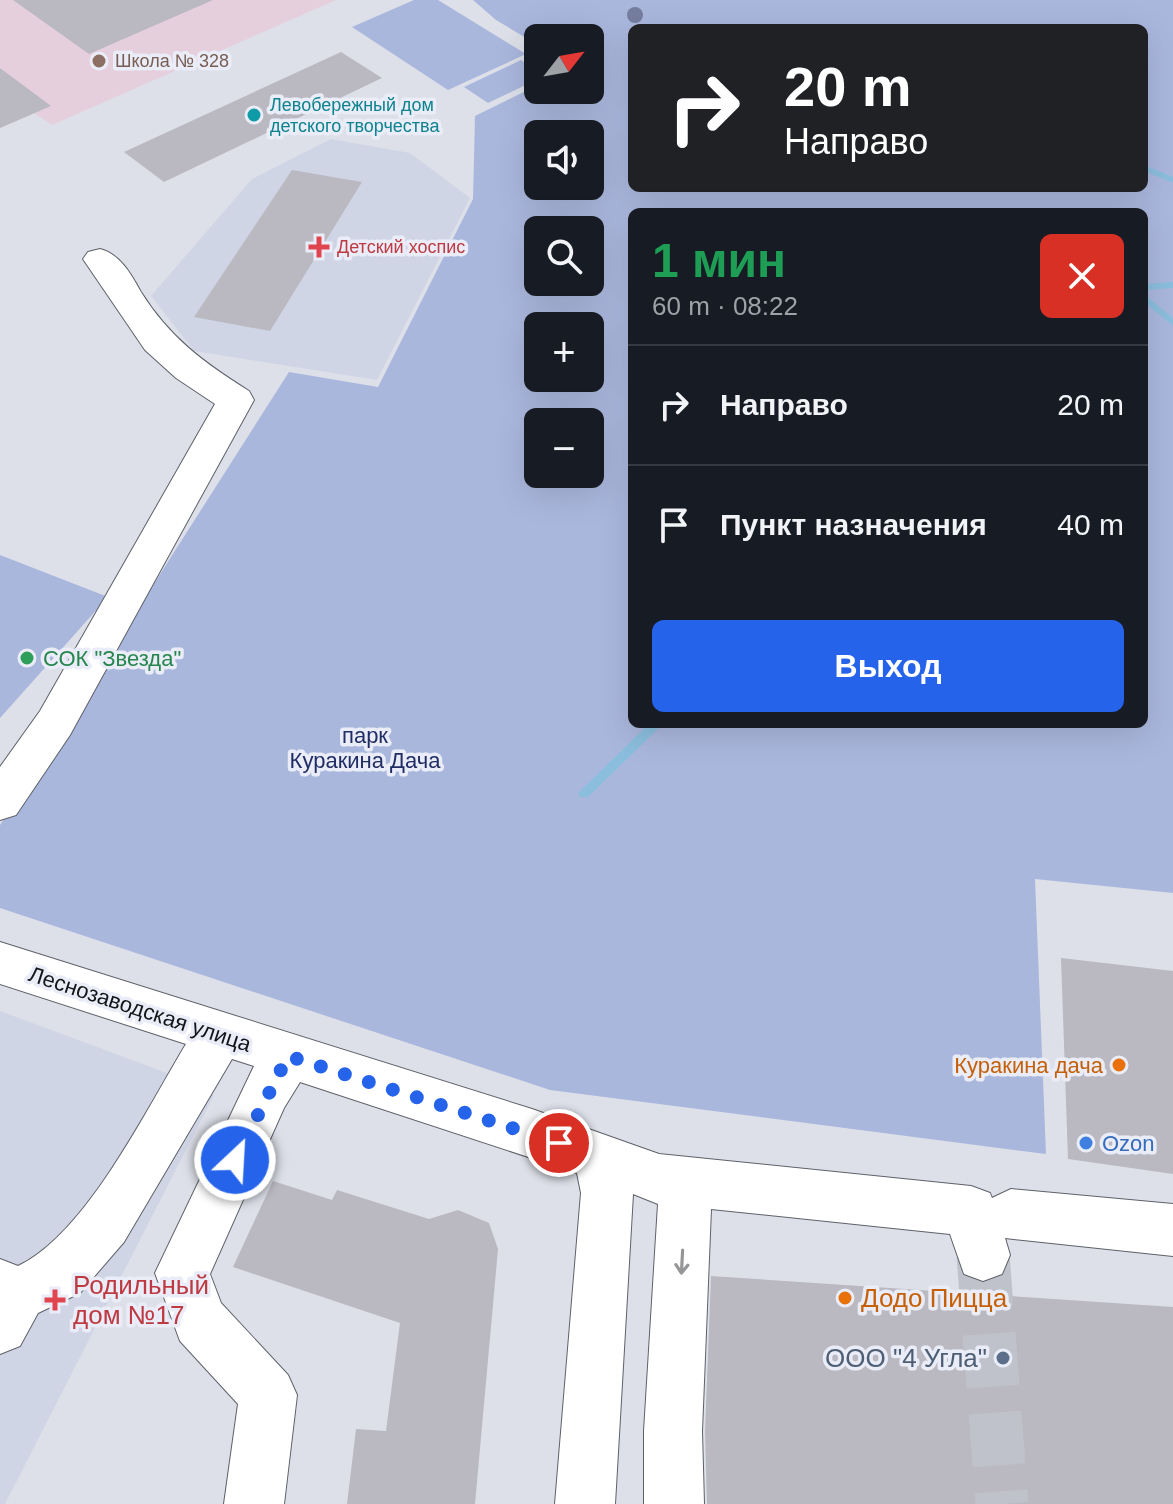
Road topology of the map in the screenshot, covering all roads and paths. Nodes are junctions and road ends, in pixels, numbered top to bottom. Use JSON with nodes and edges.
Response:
{"nodes":[{"id":1,"x":100,"y":259,"type":"dead end"},
{"id":2,"x":0,"y":802,"type":"edge"},
{"id":3,"x":0,"y":963,"type":"edge"},
{"id":4,"x":219,"y":1035,"type":"junction"},
{"id":5,"x":288,"y":1056,"type":"junction"},
{"id":6,"x":600,"y":1159,"type":"junction"},
{"id":7,"x":686,"y":1184,"type":"junction"},
{"id":8,"x":1173,"y":1230,"type":"edge"},
{"id":9,"x":6,"y":1302,"type":"edge"},
{"id":10,"x":254,"y":1504,"type":"edge"},
{"id":11,"x":585,"y":1504,"type":"edge"},
{"id":12,"x":674,"y":1504,"type":"edge"}],
"edges":[{"from":1,"to":2,"type":"street"},
{"from":3,"to":4,"type":"street","name":"Леснозаводская улица"},
{"from":4,"to":5,"type":"street","name":"Леснозаводская улица"},
{"from":4,"to":9,"type":"street"},
{"from":5,"to":6,"type":"street","name":"Леснозаводская улица"},
{"from":5,"to":10,"type":"street"},
{"from":6,"to":7,"type":"street","name":"Леснозаводская улица"},
{"from":6,"to":11,"type":"street"},
{"from":7,"to":8,"type":"street","name":"Леснозаводская улица"},
{"from":7,"to":12,"type":"street","one_way":true}]}
